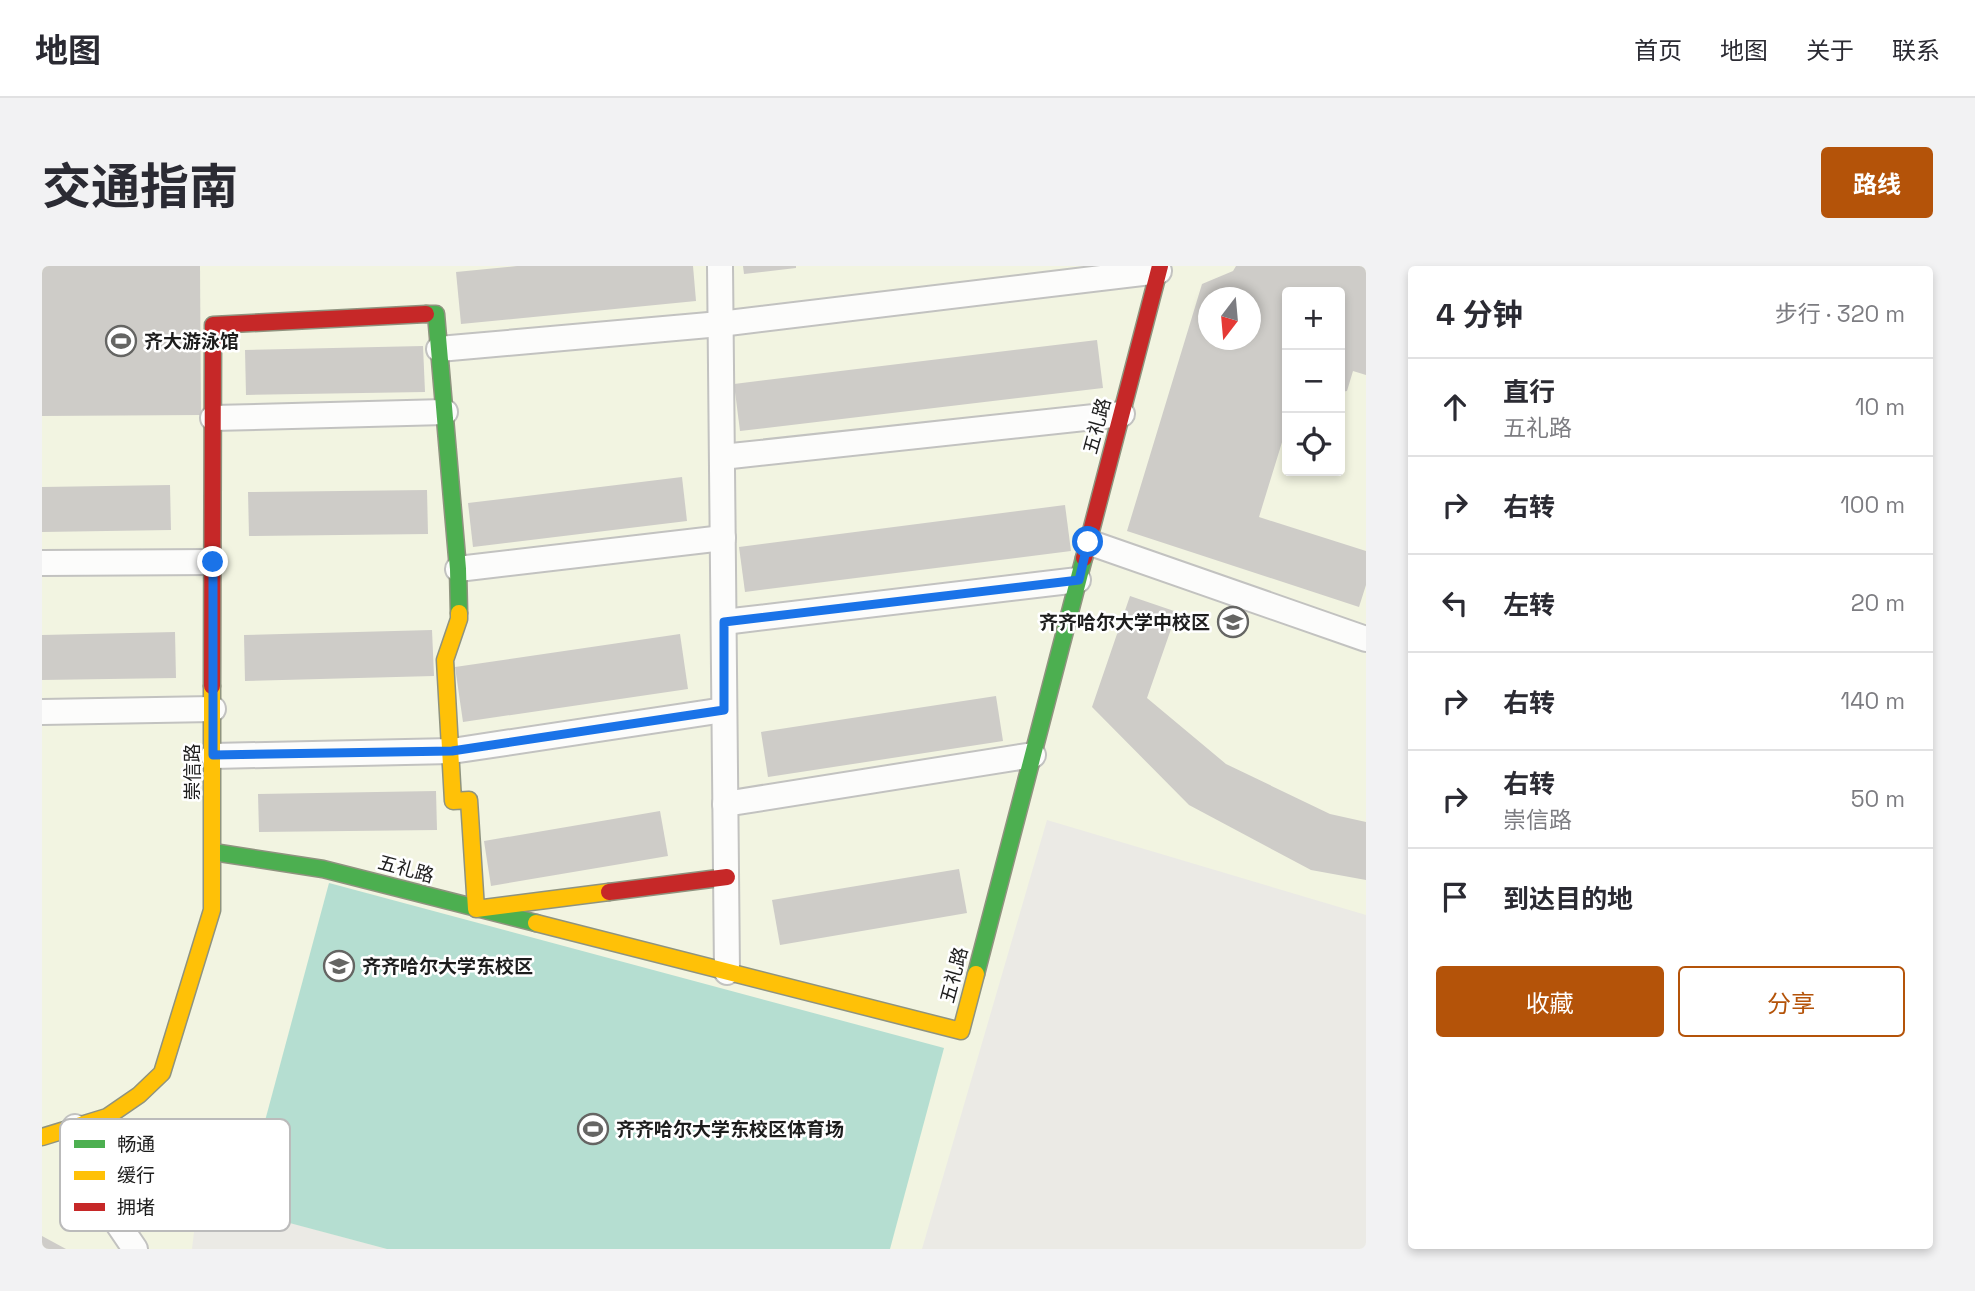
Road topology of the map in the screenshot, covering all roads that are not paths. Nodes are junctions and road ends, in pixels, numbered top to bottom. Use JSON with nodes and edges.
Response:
{"nodes":[{"id":1,"x":720,"y":266,"type":"edge"},
{"id":2,"x":1160,"y":268,"type":"edge"},
{"id":3,"x":720,"y":324,"type":"junction"},
{"id":4,"x":439,"y":349,"type":"junction"},
{"id":5,"x":445,"y":412,"type":"junction"},
{"id":6,"x":1122,"y":414,"type":"junction"},
{"id":7,"x":213,"y":418,"type":"junction"},
{"id":8,"x":722,"y":457,"type":"junction"},
{"id":9,"x":723,"y":538,"type":"junction"},
{"id":10,"x":1088,"y":542,"type":"junction"},
{"id":11,"x":213,"y":562,"type":"junction"},
{"id":12,"x":42,"y":563,"type":"edge"},
{"id":13,"x":458,"y":569,"type":"junction"},
{"id":14,"x":1079,"y":580,"type":"junction"},
{"id":15,"x":724,"y":622,"type":"junction"},
{"id":16,"x":1366,"y":639,"type":"edge"},
{"id":17,"x":213,"y":709,"type":"junction"},
{"id":18,"x":724,"y":710,"type":"junction"},
{"id":19,"x":42,"y":712,"type":"edge"},
{"id":20,"x":452,"y":751,"type":"junction"},
{"id":21,"x":213,"y":755,"type":"junction"},
{"id":22,"x":1033,"y":755,"type":"junction"},
{"id":23,"x":725,"y":804,"type":"junction"},
{"id":24,"x":213,"y":852,"type":"junction"},
{"id":25,"x":727,"y":877,"type":"junction"},
{"id":26,"x":477,"y":909,"type":"junction"},
{"id":27,"x":727,"y":972,"type":"junction"},
{"id":28,"x":101,"y":1119,"type":"edge"},
{"id":29,"x":60,"y":1132,"type":"edge"},
{"id":30,"x":42,"y":1137,"type":"edge"},
{"id":31,"x":123,"y":1231,"type":"edge"},
{"id":32,"x":135,"y":1249,"type":"edge"}],
"edges":[{"from":1,"to":3,"type":"street"},
{"from":2,"to":3,"type":"street"},
{"from":2,"to":6,"type":"street","name":"五礼路"},
{"from":3,"to":4,"type":"street"},
{"from":3,"to":8,"type":"street"},
{"from":4,"to":5,"type":"street"},
{"from":4,"to":7,"type":"street","name":"崇信路"},
{"from":5,"to":7,"type":"street"},
{"from":5,"to":13,"type":"street"},
{"from":6,"to":8,"type":"street"},
{"from":6,"to":10,"type":"street","name":"五礼路"},
{"from":7,"to":11,"type":"street","name":"崇信路"},
{"from":8,"to":9,"type":"street"},
{"from":9,"to":13,"type":"street"},
{"from":9,"to":15,"type":"street"},
{"from":10,"to":14,"type":"street","name":"五礼路"},
{"from":10,"to":16,"type":"street"},
{"from":11,"to":12,"type":"street"},
{"from":11,"to":17,"type":"street","name":"崇信路"},
{"from":13,"to":20,"type":"street"},
{"from":14,"to":15,"type":"street"},
{"from":14,"to":22,"type":"street","name":"五礼路"},
{"from":15,"to":18,"type":"street"},
{"from":17,"to":19,"type":"street"},
{"from":17,"to":21,"type":"street","name":"崇信路"},
{"from":18,"to":20,"type":"street"},
{"from":18,"to":23,"type":"street"},
{"from":20,"to":21,"type":"street"},
{"from":20,"to":26,"type":"street"},
{"from":21,"to":24,"type":"street","name":"崇信路"},
{"from":22,"to":23,"type":"street"},
{"from":22,"to":27,"type":"street","name":"五礼路"},
{"from":23,"to":25,"type":"street"},
{"from":24,"to":26,"type":"street","name":"五礼路"},
{"from":24,"to":28,"type":"street","name":"崇信路"},
{"from":25,"to":26,"type":"street"},
{"from":25,"to":27,"type":"street"},
{"from":26,"to":27,"type":"street","name":"五礼路"},
{"from":29,"to":30,"type":"street","name":"崇信路"},
{"from":31,"to":32,"type":"street"}]}
